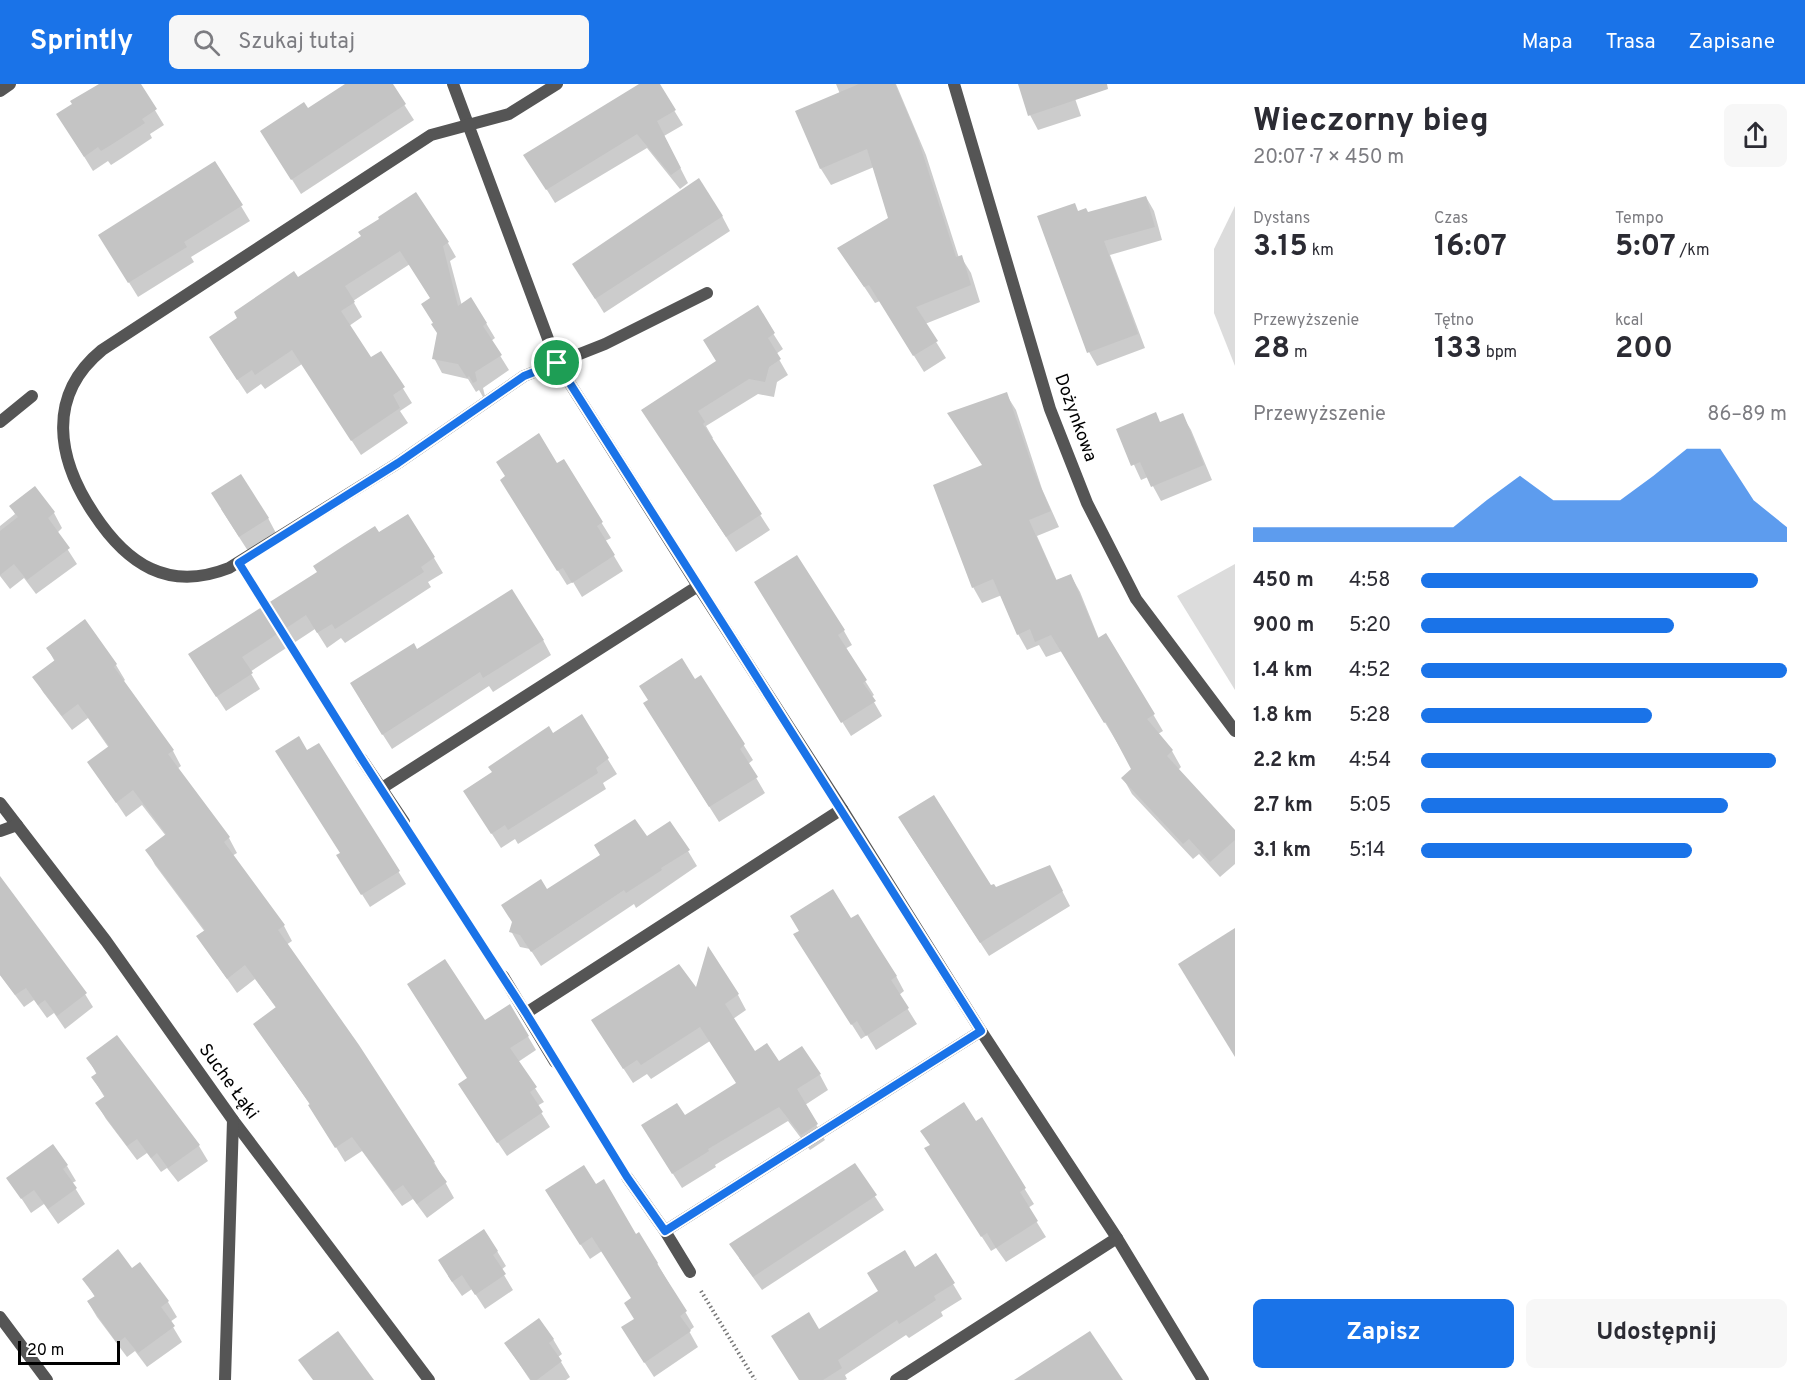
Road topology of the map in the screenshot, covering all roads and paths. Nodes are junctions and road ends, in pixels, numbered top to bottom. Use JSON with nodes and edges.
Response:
{"nodes":[{"id":1,"x":10,"y":84,"type":"edge"},
{"id":2,"x":453,"y":84,"type":"edge"},
{"id":3,"x":557,"y":84,"type":"edge"},
{"id":4,"x":954,"y":84,"type":"edge"},
{"id":5,"x":0,"y":90,"type":"edge"},
{"id":6,"x":469,"y":125,"type":"junction"},
{"id":7,"x":706,"y":293,"type":"dead end"},
{"id":8,"x":557,"y":363,"type":"junction"},
{"id":9,"x":32,"y":396,"type":"dead end"},
{"id":10,"x":0,"y":422,"type":"edge"},
{"id":11,"x":239,"y":563,"type":"junction"},
{"id":12,"x":698,"y":586,"type":"junction"},
{"id":13,"x":1235,"y":731,"type":"edge"},
{"id":14,"x":361,"y":758,"type":"joint"},
{"id":15,"x":382,"y":788,"type":"junction"},
{"id":16,"x":0,"y":803,"type":"edge"},
{"id":17,"x":843,"y":809,"type":"junction"},
{"id":18,"x":404,"y":822,"type":"joint"},
{"id":19,"x":17,"y":825,"type":"junction"},
{"id":20,"x":0,"y":831,"type":"edge"},
{"id":21,"x":503,"y":976,"type":"joint"},
{"id":22,"x":526,"y":1013,"type":"junction"},
{"id":23,"x":981,"y":1031,"type":"junction"},
{"id":24,"x":555,"y":1062,"type":"joint"},
{"id":25,"x":233,"y":1120,"type":"junction"},
{"id":26,"x":627,"y":1177,"type":"joint"},
{"id":27,"x":665,"y":1231,"type":"junction"},
{"id":28,"x":1117,"y":1238,"type":"junction"},
{"id":29,"x":690,"y":1272,"type":"joint"},
{"id":30,"x":0,"y":1317,"type":"edge"},
{"id":31,"x":47,"y":1380,"type":"edge"},
{"id":32,"x":225,"y":1380,"type":"edge"},
{"id":33,"x":429,"y":1380,"type":"edge"},
{"id":34,"x":755,"y":1380,"type":"edge"},
{"id":35,"x":896,"y":1380,"type":"edge"},
{"id":36,"x":1203,"y":1380,"type":"edge"}],
"edges":[{"from":1,"to":5,"type":"street"},
{"from":2,"to":6,"type":"street"},
{"from":3,"to":6,"type":"street"},
{"from":4,"to":13,"type":"street","name":"Dożynkowa"},
{"from":6,"to":8,"type":"street"},
{"from":6,"to":11,"type":"street"},
{"from":7,"to":8,"type":"street"},
{"from":8,"to":11,"type":"street"},
{"from":8,"to":12,"type":"street"},
{"from":9,"to":10,"type":"street"},
{"from":11,"to":14,"type":"path"},
{"from":12,"to":15,"type":"street"},
{"from":12,"to":17,"type":"street"},
{"from":14,"to":15,"type":"street"},
{"from":15,"to":18,"type":"street"},
{"from":16,"to":19,"type":"street","name":"Suche Łąki"},
{"from":17,"to":22,"type":"street"},
{"from":17,"to":23,"type":"street"},
{"from":18,"to":21,"type":"path"},
{"from":19,"to":20,"type":"street"},
{"from":19,"to":25,"type":"street","name":"Suche Łąki"},
{"from":21,"to":22,"type":"street"},
{"from":22,"to":24,"type":"street"},
{"from":23,"to":27,"type":"street"},
{"from":23,"to":28,"type":"street"},
{"from":24,"to":26,"type":"path"},
{"from":25,"to":32,"type":"street"},
{"from":25,"to":33,"type":"street","name":"Suche Łąki"},
{"from":26,"to":27,"type":"street"},
{"from":27,"to":29,"type":"street"},
{"from":28,"to":35,"type":"street"},
{"from":28,"to":36,"type":"street"},
{"from":29,"to":34,"type":"path"},
{"from":30,"to":31,"type":"street"}]}
